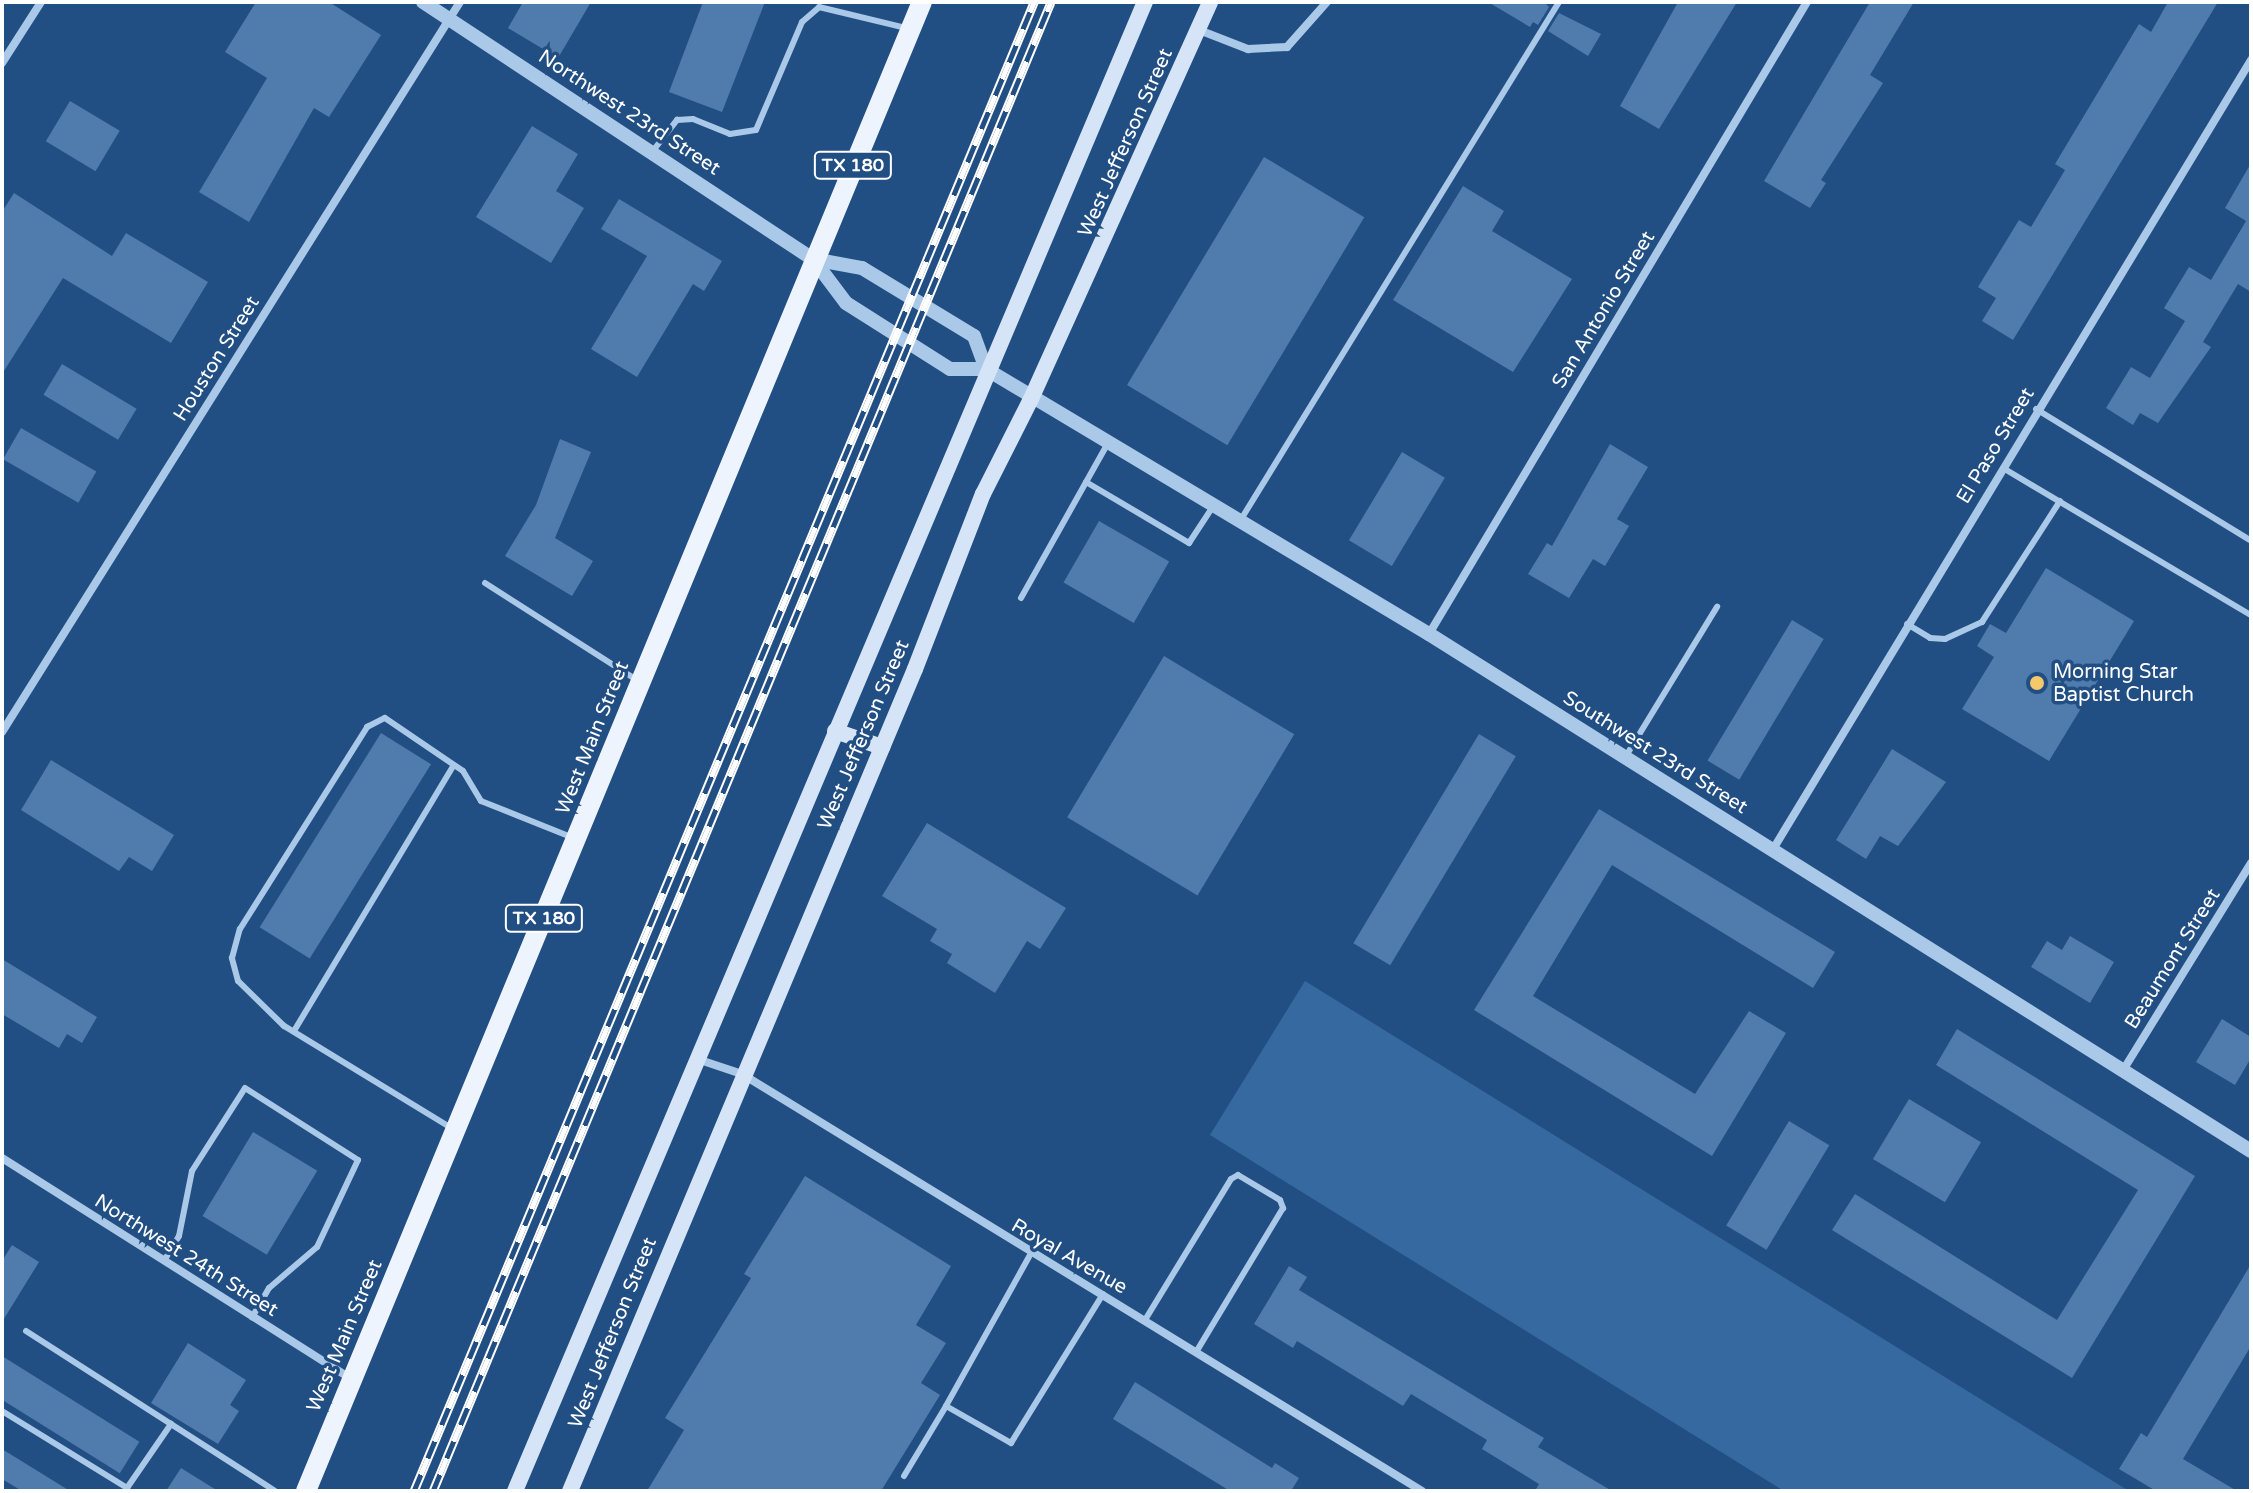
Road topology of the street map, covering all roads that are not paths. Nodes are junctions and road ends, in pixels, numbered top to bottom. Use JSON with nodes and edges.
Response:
{"nodes":[{"id":1,"x":41,"y":2,"type":"edge"},
{"id":2,"x":423,"y":2,"type":"edge"},
{"id":3,"x":460,"y":2,"type":"edge"},
{"id":4,"x":922,"y":2,"type":"edge"},
{"id":5,"x":1145,"y":2,"type":"edge"},
{"id":6,"x":1210,"y":2,"type":"edge"},
{"id":7,"x":1327,"y":2,"type":"edge"},
{"id":8,"x":1559,"y":2,"type":"edge"},
{"id":9,"x":1807,"y":2,"type":"edge"},
{"id":10,"x":449,"y":18,"type":"junction"},
{"id":11,"x":911,"y":29,"type":"junction"},
{"id":12,"x":1199,"y":30,"type":"junction"},
{"id":13,"x":2251,"y":60,"type":"edge"},
{"id":14,"x":2,"y":63,"type":"edge"},
{"id":15,"x":652,"y":152,"type":"junction"},
{"id":16,"x":813,"y":259,"type":"junction"},
{"id":17,"x":986,"y":369,"type":"junction"},
{"id":18,"x":1031,"y":399,"type":"junction"},
{"id":19,"x":2036,"y":409,"type":"junction"},
{"id":20,"x":1107,"y":445,"type":"junction"},
{"id":21,"x":2002,"y":467,"type":"junction"},
{"id":22,"x":1086,"y":482,"type":"junction"},
{"id":23,"x":2060,"y":501,"type":"junction"},
{"id":24,"x":1212,"y":508,"type":"junction"},
{"id":25,"x":1238,"y":524,"type":"junction"},
{"id":26,"x":2251,"y":541,"type":"edge"},
{"id":27,"x":485,"y":583,"type":"dead end"},
{"id":28,"x":1021,"y":598,"type":"dead end"},
{"id":29,"x":1717,"y":607,"type":"dead end"},
{"id":30,"x":2251,"y":615,"type":"edge"},
{"id":31,"x":1907,"y":624,"type":"junction"},
{"id":32,"x":1429,"y":634,"type":"junction"},
{"id":33,"x":641,"y":683,"type":"junction"},
{"id":34,"x":835,"y":731,"type":"junction"},
{"id":35,"x":2,"y":732,"type":"edge"},
{"id":36,"x":882,"y":747,"type":"junction"},
{"id":37,"x":1625,"y":759,"type":"junction"},
{"id":38,"x":454,"y":765,"type":"junction"},
{"id":39,"x":577,"y":839,"type":"junction"},
{"id":40,"x":1772,"y":851,"type":"junction"},
{"id":41,"x":2251,"y":863,"type":"edge"},
{"id":42,"x":294,"y":1031,"type":"junction"},
{"id":43,"x":696,"y":1059,"type":"junction"},
{"id":44,"x":2122,"y":1072,"type":"junction"},
{"id":45,"x":742,"y":1074,"type":"junction"},
{"id":46,"x":456,"y":1131,"type":"junction"},
{"id":47,"x":2251,"y":1151,"type":"edge"},
{"id":48,"x":2,"y":1158,"type":"edge"},
{"id":49,"x":1030,"y":1255,"type":"junction"},
{"id":50,"x":164,"y":1261,"type":"junction"},
{"id":51,"x":1103,"y":1294,"type":"junction"},
{"id":52,"x":252,"y":1317,"type":"junction"},
{"id":53,"x":1145,"y":1320,"type":"junction"},
{"id":54,"x":26,"y":1331,"type":"dead end"},
{"id":55,"x":1196,"y":1352,"type":"junction"},
{"id":56,"x":353,"y":1381,"type":"junction"},
{"id":57,"x":946,"y":1406,"type":"junction"},
{"id":58,"x":2,"y":1411,"type":"edge"},
{"id":59,"x":171,"y":1424,"type":"junction"},
{"id":60,"x":904,"y":1476,"type":"dead end"},
{"id":61,"x":275,"y":1491,"type":"edge"},
{"id":62,"x":306,"y":1491,"type":"edge"},
{"id":63,"x":515,"y":1491,"type":"edge"},
{"id":64,"x":570,"y":1491,"type":"edge"},
{"id":65,"x":1422,"y":1491,"type":"edge"}],
"edges":[{"from":1,"to":14,"type":"street"},
{"from":2,"to":10,"type":"street","name":"Northwest 23rd Street"},
{"from":3,"to":10,"type":"street","name":"Houston Street"},
{"from":4,"to":11,"type":"main road","name":"West Main Street","number":"TX 180"},
{"from":5,"to":17,"type":"main road","name":"West Jefferson Street"},
{"from":6,"to":12,"type":"main road","name":"West Jefferson Street"},
{"from":7,"to":12,"type":"street"},
{"from":8,"to":25,"type":"lane"},
{"from":9,"to":32,"type":"street","name":"San Antonio Street"},
{"from":10,"to":15,"type":"street","name":"Northwest 23rd Street"},
{"from":10,"to":35,"type":"street","name":"Houston Street"},
{"from":11,"to":15,"type":"lane"},
{"from":11,"to":16,"type":"main road","name":"West Main Street","number":"TX 180"},
{"from":12,"to":18,"type":"main road","name":"West Jefferson Street"},
{"from":13,"to":19,"type":"street","name":"El Paso Street"},
{"from":15,"to":16,"type":"street","name":"Northwest 23rd Street"},
{"from":16,"to":17,"type":"street","name":"Northwest 23rd Street"},
{"from":16,"to":17,"type":"street","name":"Northwest 23rd Street"},
{"from":16,"to":33,"type":"main road","name":"West Main Street","number":"TX 180"},
{"from":17,"to":18,"type":"street"},
{"from":17,"to":34,"type":"main road","name":"West Jefferson Street"},
{"from":18,"to":20,"type":"street","name":"Southwest 23rd Street"},
{"from":18,"to":36,"type":"main road","name":"West Jefferson Street"},
{"from":19,"to":21,"type":"street","name":"El Paso Street"},
{"from":19,"to":26,"type":"lane"},
{"from":20,"to":22,"type":"lane"},
{"from":20,"to":24,"type":"street","name":"Southwest 23rd Street"},
{"from":21,"to":23,"type":"lane"},
{"from":21,"to":31,"type":"street","name":"El Paso Street"},
{"from":22,"to":24,"type":"lane"},
{"from":22,"to":28,"type":"lane"},
{"from":23,"to":30,"type":"lane"},
{"from":23,"to":31,"type":"lane"},
{"from":24,"to":25,"type":"street","name":"Southwest 23rd Street"},
{"from":25,"to":32,"type":"street","name":"Southwest 23rd Street"},
{"from":27,"to":33,"type":"lane"},
{"from":29,"to":37,"type":"lane"},
{"from":31,"to":40,"type":"street","name":"El Paso Street"},
{"from":32,"to":37,"type":"street","name":"Southwest 23rd Street"},
{"from":33,"to":39,"type":"main road","name":"West Main Street","number":"TX 180"},
{"from":34,"to":36,"type":"main road"},
{"from":34,"to":43,"type":"main road","name":"West Jefferson Street"},
{"from":36,"to":45,"type":"main road","name":"West Jefferson Street"},
{"from":37,"to":40,"type":"street","name":"Southwest 23rd Street"},
{"from":38,"to":39,"type":"lane"},
{"from":38,"to":42,"type":"lane"},
{"from":38,"to":42,"type":"lane"},
{"from":39,"to":46,"type":"main road","name":"West Main Street","number":"TX 180"},
{"from":40,"to":44,"type":"street","name":"Southwest 23rd Street"},
{"from":41,"to":44,"type":"street","name":"Beaumont Street"},
{"from":42,"to":46,"type":"lane"},
{"from":43,"to":45,"type":"street","name":"Royal Avenue"},
{"from":43,"to":63,"type":"main road","name":"West Jefferson Street"},
{"from":44,"to":47,"type":"street","name":"Southwest 23rd Street"},
{"from":45,"to":49,"type":"street","name":"Royal Avenue"},
{"from":45,"to":64,"type":"main road","name":"West Jefferson Street"},
{"from":46,"to":56,"type":"main road","name":"West Main Street","number":"TX 180"},
{"from":48,"to":50,"type":"street","name":"Northwest 24th Street"},
{"from":49,"to":51,"type":"street","name":"Royal Avenue"},
{"from":49,"to":57,"type":"lane"},
{"from":50,"to":52,"type":"street","name":"Northwest 24th Street"},
{"from":50,"to":52,"type":"lane"},
{"from":51,"to":53,"type":"street","name":"Royal Avenue"},
{"from":51,"to":57,"type":"lane"},
{"from":52,"to":56,"type":"street","name":"Northwest 24th Street"},
{"from":53,"to":55,"type":"street","name":"Royal Avenue"},
{"from":53,"to":55,"type":"lane"},
{"from":54,"to":59,"type":"lane"},
{"from":55,"to":65,"type":"street","name":"Royal Avenue"},
{"from":56,"to":62,"type":"main road","name":"West Main Street","number":"TX 180"},
{"from":57,"to":60,"type":"lane"},
{"from":58,"to":59,"type":"lane"},
{"from":59,"to":61,"type":"lane"}]}
